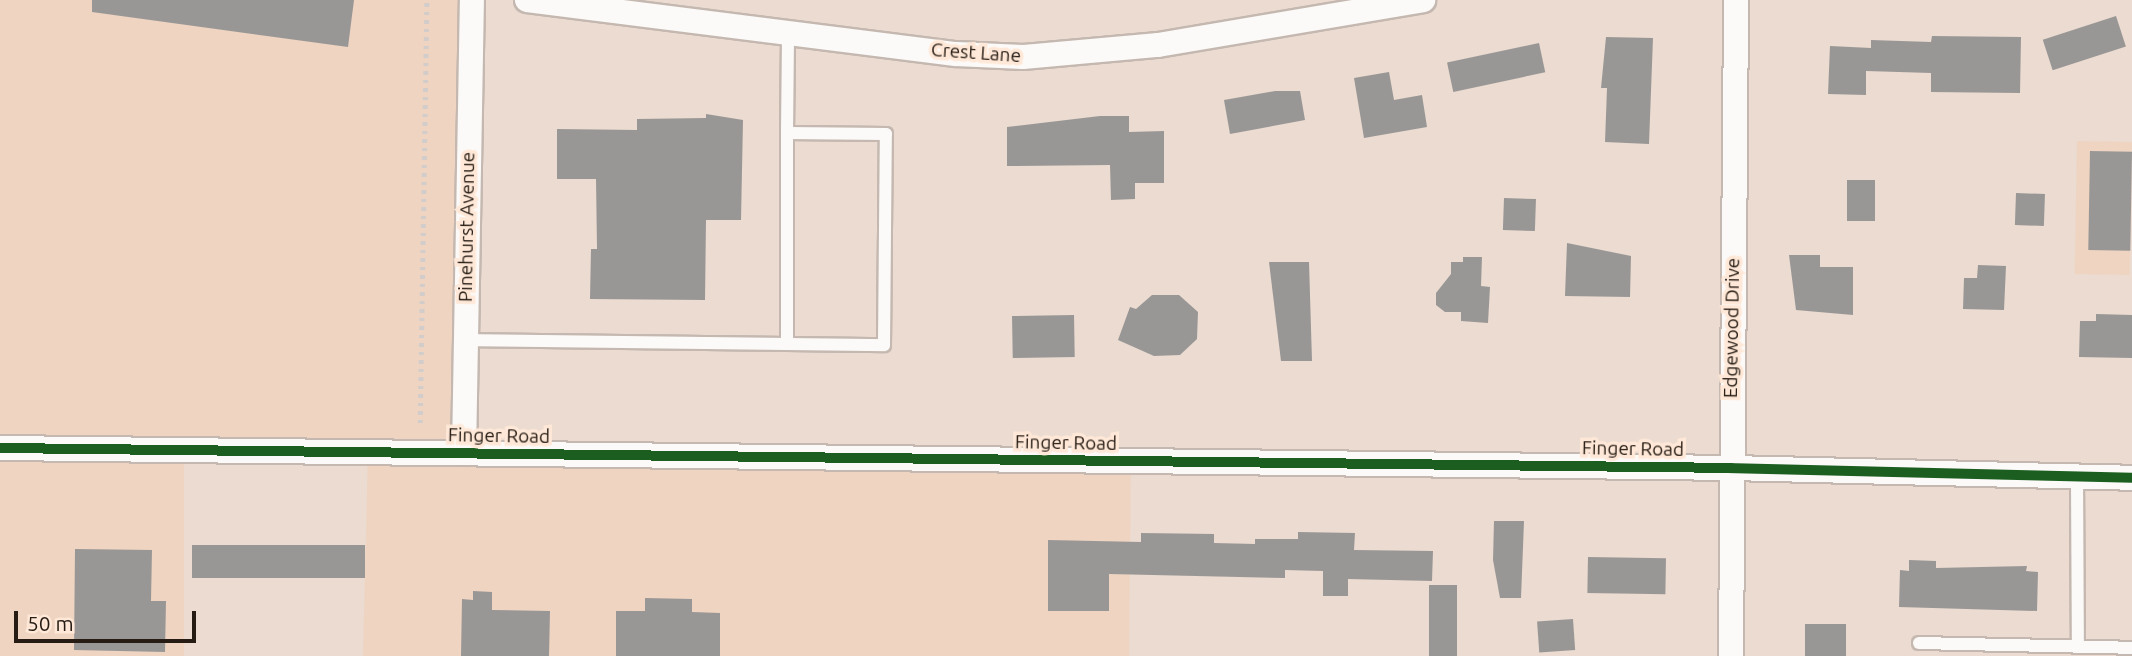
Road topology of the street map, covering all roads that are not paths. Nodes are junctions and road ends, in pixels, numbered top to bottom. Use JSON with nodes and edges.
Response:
{"nodes":[{"id":1,"x":471,"y":0,"type":"edge"},
{"id":2,"x":527,"y":0,"type":"edge"},
{"id":3,"x":1423,"y":0,"type":"edge"},
{"id":4,"x":1736,"y":0,"type":"edge"},
{"id":5,"x":1379,"y":4,"type":"edge"},
{"id":6,"x":788,"y":33,"type":"junction"},
{"id":7,"x":787,"y":133,"type":"junction"},
{"id":8,"x":465,"y":340,"type":"junction"},
{"id":9,"x":786,"y":344,"type":"junction"},
{"id":10,"x":0,"y":448,"type":"edge"},
{"id":11,"x":464,"y":453,"type":"junction"},
{"id":12,"x":1731,"y":468,"type":"junction"},
{"id":13,"x":2077,"y":476,"type":"junction"},
{"id":14,"x":2132,"y":478,"type":"edge"},
{"id":15,"x":1919,"y":643,"type":"dead end"},
{"id":16,"x":2078,"y":647,"type":"junction"},
{"id":17,"x":2132,"y":648,"type":"edge"},
{"id":18,"x":1731,"y":656,"type":"edge"}],
"edges":[{"from":1,"to":8,"type":"street","name":"Pinehurst Avenue"},
{"from":2,"to":6,"type":"street","name":"Crest Lane"},
{"from":3,"to":5,"type":"street","name":"Crest Lane"},
{"from":4,"to":12,"type":"street","name":"Edgewood Drive"},
{"from":5,"to":6,"type":"street","name":"Crest Lane"},
{"from":6,"to":7,"type":"lane"},
{"from":7,"to":9,"type":"lane"},
{"from":7,"to":9,"type":"lane"},
{"from":8,"to":9,"type":"lane"},
{"from":8,"to":11,"type":"street","name":"Pinehurst Avenue"},
{"from":10,"to":11,"type":"street","name":"Finger Road"},
{"from":11,"to":12,"type":"street","name":"Finger Road"},
{"from":12,"to":13,"type":"street","name":"Finger Road"},
{"from":12,"to":18,"type":"street","name":"Edgewood Drive"},
{"from":13,"to":14,"type":"street","name":"Finger Road"},
{"from":13,"to":16,"type":"lane"},
{"from":15,"to":16,"type":"lane"},
{"from":16,"to":17,"type":"lane"}]}
